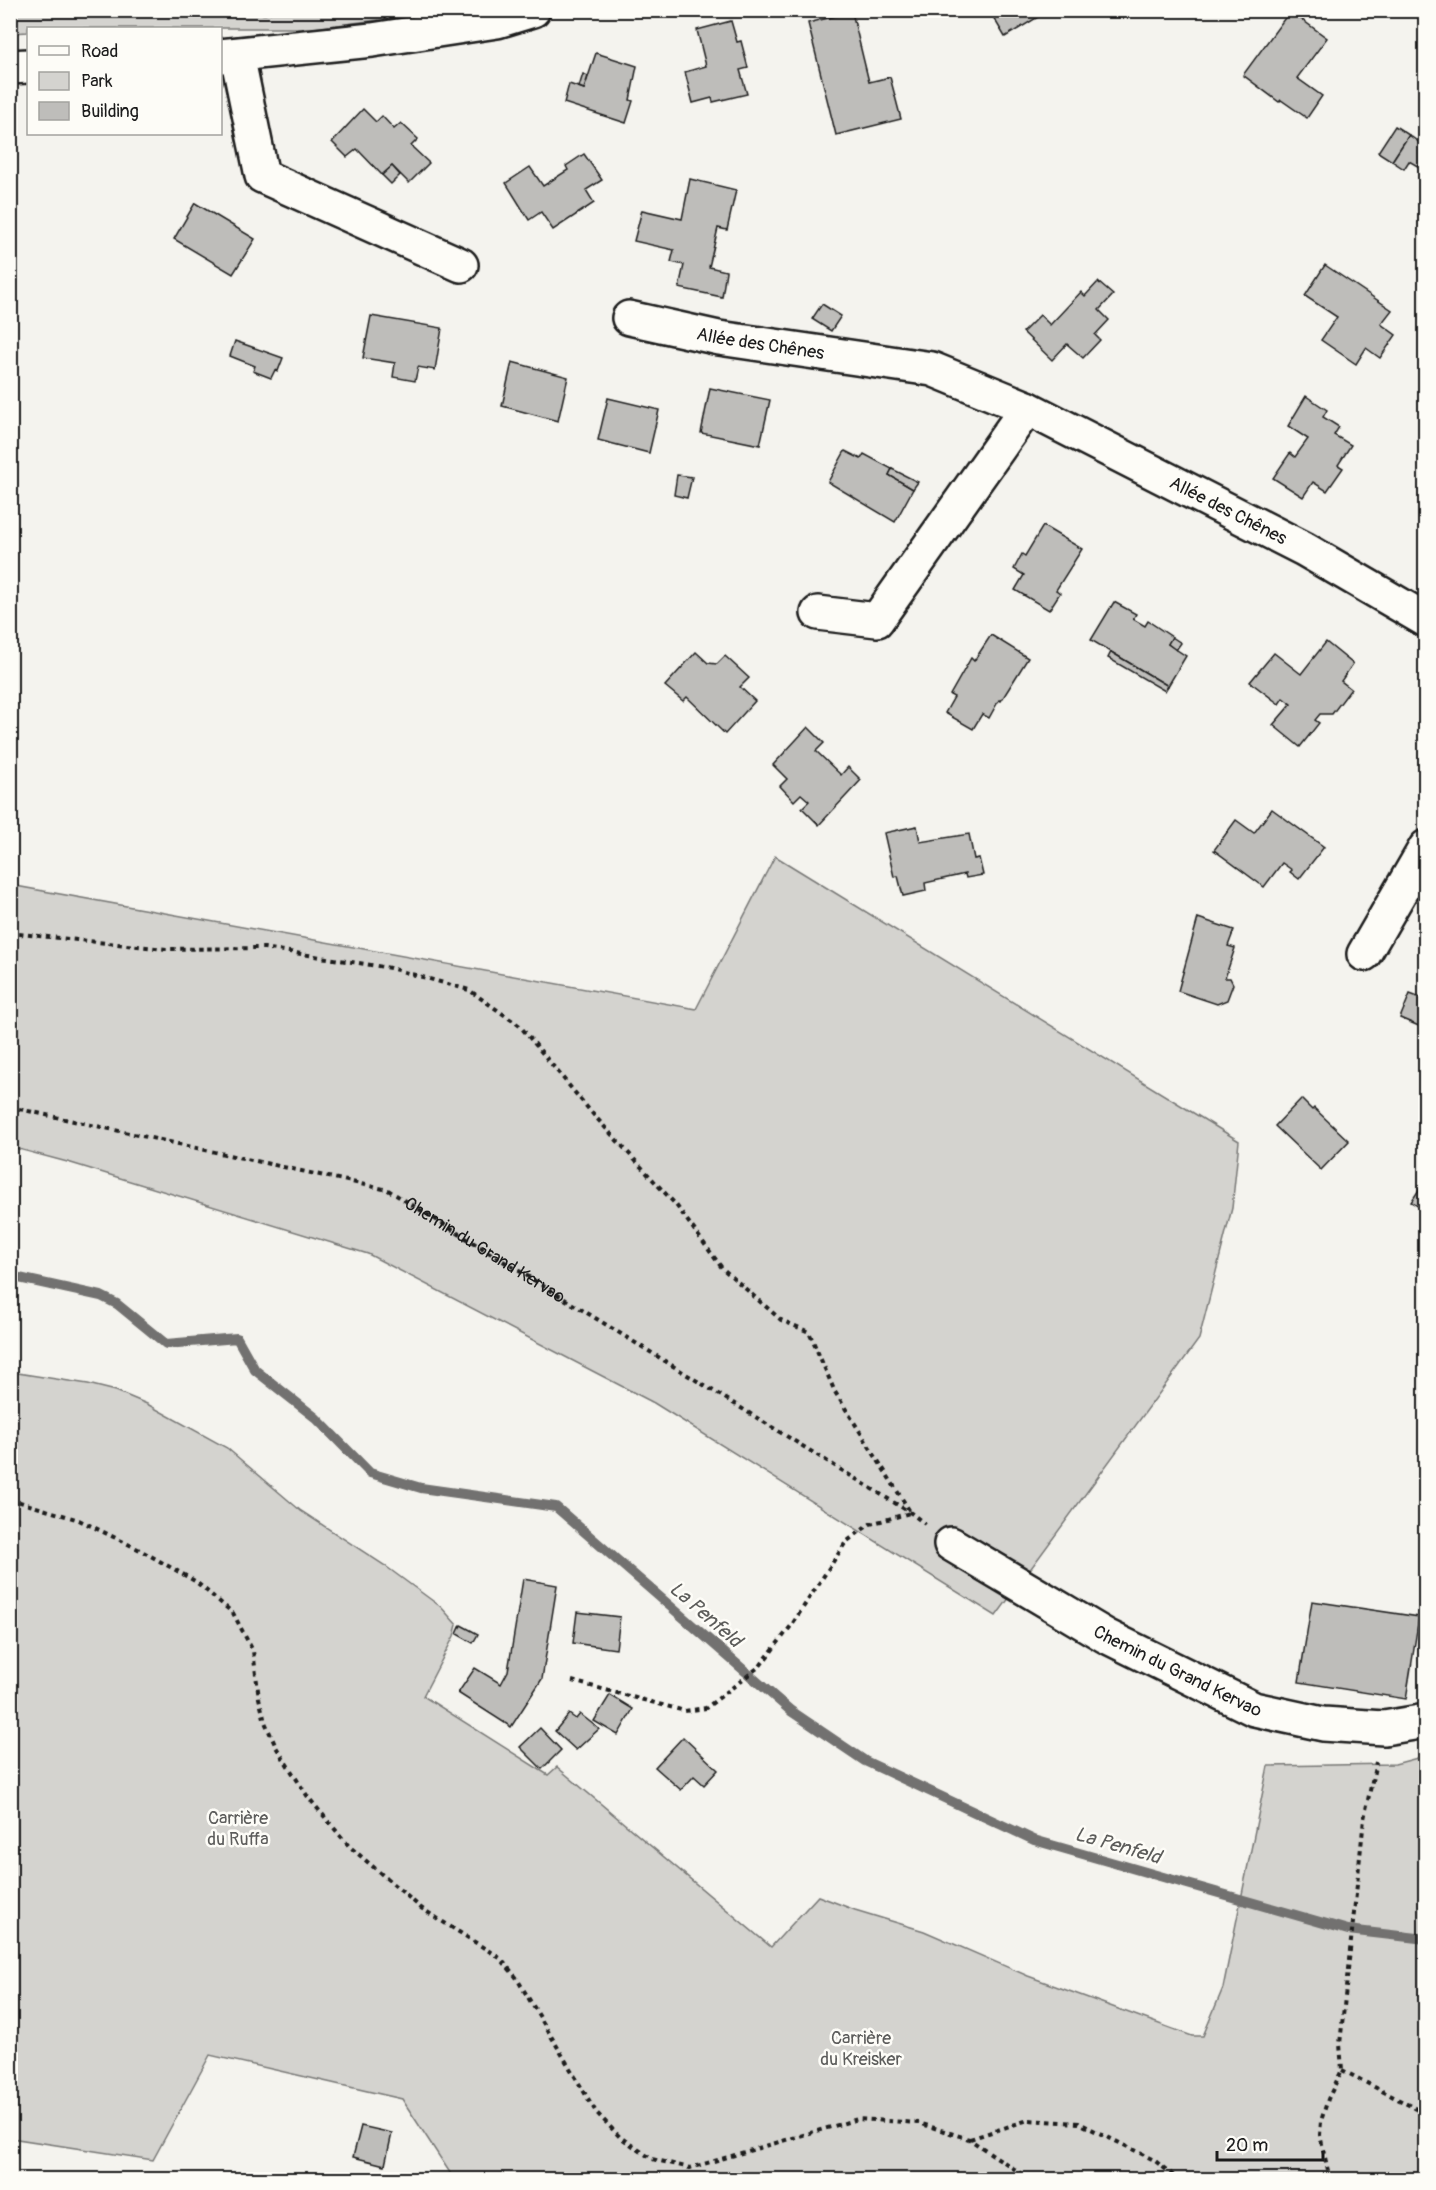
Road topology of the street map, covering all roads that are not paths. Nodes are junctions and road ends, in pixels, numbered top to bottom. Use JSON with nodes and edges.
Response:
{"nodes":[{"id":1,"x":533,"y":10,"type":"edge"},
{"id":2,"x":229,"y":55,"type":"edge"},
{"id":3,"x":27,"y":66,"type":"edge"},
{"id":4,"x":10,"y":67,"type":"edge"},
{"id":5,"x":461,"y":265,"type":"dead end"},
{"id":6,"x":629,"y":318,"type":"dead end"},
{"id":7,"x":1027,"y":408,"type":"junction"},
{"id":8,"x":818,"y":613,"type":"dead end"},
{"id":9,"x":1425,"y":620,"type":"edge"},
{"id":10,"x":1425,"y":847,"type":"edge"},
{"id":11,"x":1364,"y":954,"type":"dead end"},
{"id":12,"x":951,"y":1544,"type":"dead end"},
{"id":13,"x":1425,"y":1721,"type":"edge"}],
"edges":[{"from":1,"to":2,"type":"street"},
{"from":2,"to":5,"type":"street"},
{"from":3,"to":4,"type":"street"},
{"from":6,"to":7,"type":"street","name":"Allée des Chênes"},
{"from":7,"to":8,"type":"street"},
{"from":7,"to":9,"type":"street","name":"Allée des Chênes"},
{"from":10,"to":11,"type":"street"},
{"from":12,"to":13,"type":"street","name":"Chemin du Grand Kervao"}]}
